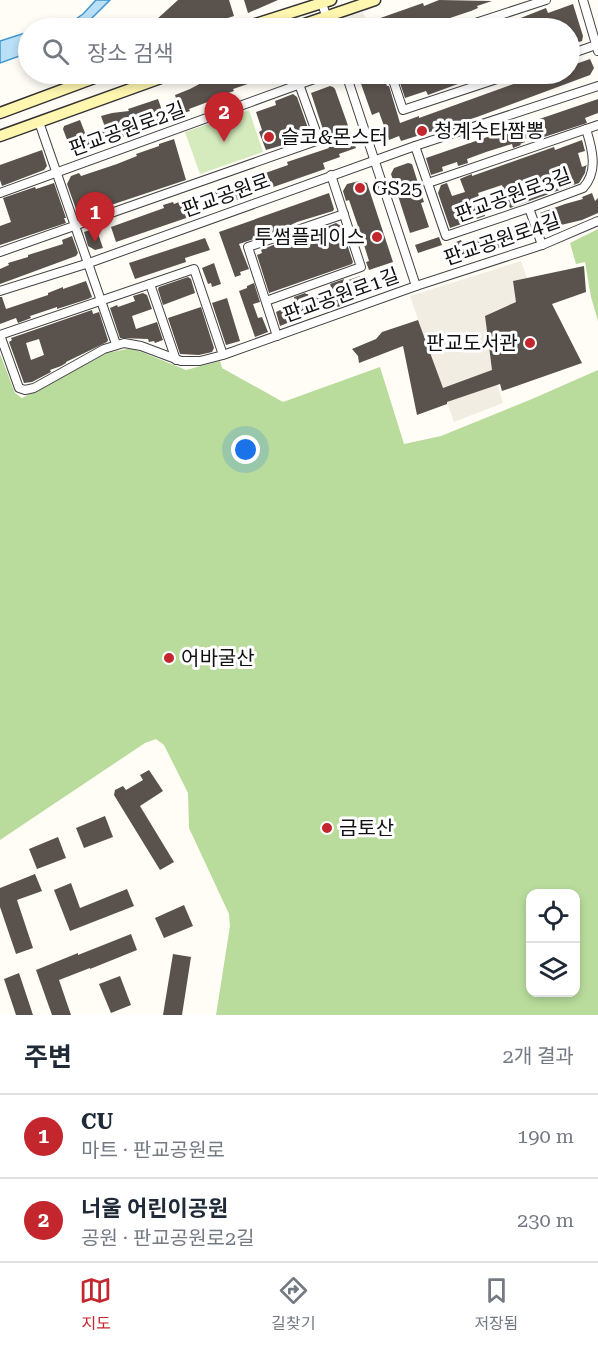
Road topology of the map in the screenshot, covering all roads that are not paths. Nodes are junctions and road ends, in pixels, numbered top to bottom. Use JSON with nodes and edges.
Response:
{"nodes":[{"id":1,"x":375,"y":0,"type":"edge"},
{"id":2,"x":546,"y":0,"type":"edge"},
{"id":3,"x":583,"y":0,"type":"edge"},
{"id":4,"x":324,"y":1,"type":"edge"},
{"id":5,"x":326,"y":16,"type":"junction"},
{"id":6,"x":273,"y":18,"type":"edge"},
{"id":7,"x":320,"y":18,"type":"edge"},
{"id":8,"x":491,"y":18,"type":"edge"},
{"id":9,"x":597,"y":48,"type":"edge"},
{"id":10,"x":580,"y":52,"type":"edge"},
{"id":11,"x":78,"y":84,"type":"edge"},
{"id":12,"x":144,"y":84,"type":"edge"},
{"id":13,"x":300,"y":84,"type":"joint"},
{"id":14,"x":349,"y":84,"type":"edge"},
{"id":15,"x":394,"y":84,"type":"edge"},
{"id":16,"x":481,"y":84,"type":"edge"},
{"id":17,"x":598,"y":86,"type":"edge"},
{"id":18,"x":0,"y":113,"type":"edge"},
{"id":19,"x":39,"y":122,"type":"junction"},
{"id":20,"x":598,"y":125,"type":"edge"},
{"id":21,"x":586,"y":129,"type":"junction"},
{"id":22,"x":0,"y":136,"type":"edge"},
{"id":23,"x":416,"y":146,"type":"junction"},
{"id":24,"x":375,"y":160,"type":"junction"},
{"id":25,"x":57,"y":172,"type":"junction"},
{"id":26,"x":331,"y":175,"type":"junction"},
{"id":27,"x":428,"y":183,"type":"junction"},
{"id":28,"x":0,"y":193,"type":"edge"},
{"id":29,"x":529,"y":208,"type":"junction"},
{"id":30,"x":344,"y":214,"type":"junction"},
{"id":31,"x":598,"y":221,"type":"edge"},
{"id":32,"x":76,"y":226,"type":"junction"},
{"id":33,"x":542,"y":245,"type":"junction"},
{"id":34,"x":0,"y":252,"type":"edge"},
{"id":35,"x":89,"y":263,"type":"junction"},
{"id":36,"x":150,"y":284,"type":"junction"},
{"id":37,"x":416,"y":286,"type":"junction"},
{"id":38,"x":0,"y":291,"type":"edge"},
{"id":39,"x":101,"y":300,"type":"junction"},
{"id":40,"x":266,"y":301,"type":"junction"},
{"id":41,"x":0,"y":335,"type":"edge"},
{"id":42,"x":277,"y":336,"type":"junction"},
{"id":43,"x":116,"y":344,"type":"junction"},
{"id":44,"x":223,"y":354,"type":"junction"},
{"id":45,"x":176,"y":360,"type":"junction"}],
"edges":[{"from":1,"to":5,"type":"main road"},
{"from":2,"to":8,"type":"street"},
{"from":3,"to":9,"type":"street"},
{"from":4,"to":5,"type":"street"},
{"from":4,"to":6,"type":"main road"},
{"from":5,"to":7,"type":"main road"},
{"from":9,"to":10,"type":"street"},
{"from":11,"to":18,"type":"main road"},
{"from":12,"to":19,"type":"main road"},
{"from":13,"to":25,"type":"street","name":"판교공원로2길"},
{"from":13,"to":32,"type":"street"},
{"from":14,"to":24,"type":"street"},
{"from":15,"to":16,"type":"street"},
{"from":17,"to":23,"type":"street","name":"판교공원로"},
{"from":19,"to":22,"type":"main road"},
{"from":19,"to":25,"type":"street"},
{"from":20,"to":21,"type":"street","name":"판교공원로3길"},
{"from":21,"to":27,"type":"street","name":"판교공원로3길"},
{"from":21,"to":29,"type":"street","name":"판교공원로3길"},
{"from":23,"to":24,"type":"street","name":"판교공원로"},
{"from":23,"to":27,"type":"street","name":"판교공원로3길"},
{"from":24,"to":26,"type":"street","name":"판교공원로"},
{"from":24,"to":37,"type":"street"},
{"from":25,"to":28,"type":"street","name":"판교공원로2길"},
{"from":25,"to":32,"type":"street"},
{"from":26,"to":30,"type":"street","name":"판교공원로1길"},
{"from":26,"to":35,"type":"street","name":"판교공원로"},
{"from":27,"to":29,"type":"street","name":"판교공원로3길"},
{"from":29,"to":33,"type":"street"},
{"from":30,"to":40,"type":"street","name":"판교공원로1길"},
{"from":30,"to":40,"type":"street","name":"판교공원로1길"},
{"from":31,"to":33,"type":"street","name":"판교공원로4길"},
{"from":32,"to":34,"type":"street"},
{"from":32,"to":35,"type":"street"},
{"from":33,"to":37,"type":"street","name":"판교공원로4길"},
{"from":35,"to":38,"type":"street","name":"판교공원로"},
{"from":35,"to":39,"type":"street"},
{"from":36,"to":39,"type":"street"},
{"from":36,"to":44,"type":"street"},
{"from":36,"to":45,"type":"street"},
{"from":37,"to":42,"type":"street","name":"판교공원로1길"},
{"from":39,"to":41,"type":"street"},
{"from":39,"to":43,"type":"street"},
{"from":40,"to":42,"type":"street","name":"판교공원로1길"},
{"from":41,"to":43,"type":"street"},
{"from":42,"to":44,"type":"street","name":"판교공원로1길"},
{"from":43,"to":45,"type":"street","name":"판교공원로1길"},
{"from":44,"to":45,"type":"street","name":"판교공원로1길"}]}
